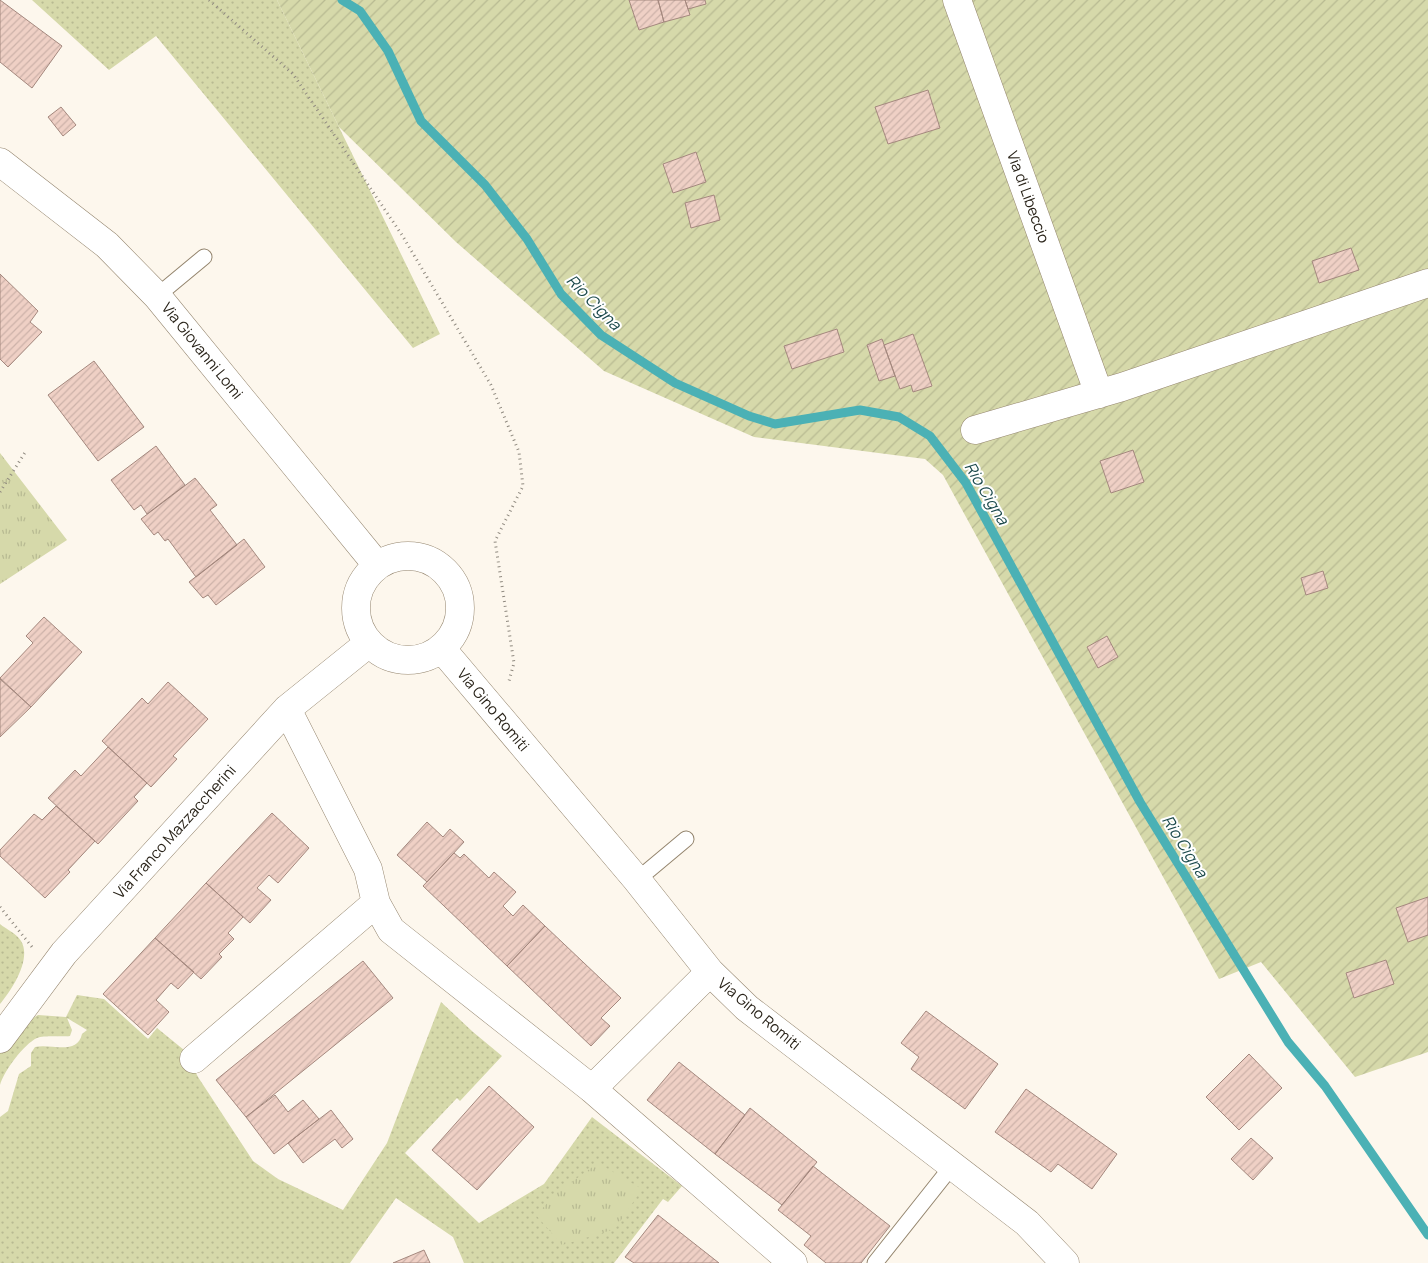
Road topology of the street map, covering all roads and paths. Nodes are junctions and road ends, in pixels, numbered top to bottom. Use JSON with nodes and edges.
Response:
{"nodes":[{"id":1,"x":209,"y":0,"type":"edge"},
{"id":2,"x":957,"y":0,"type":"edge"},
{"id":3,"x":0,"y":162,"type":"edge"},
{"id":4,"x":204,"y":257,"type":"dead end"},
{"id":5,"x":1428,"y":283,"type":"edge"},
{"id":6,"x":157,"y":296,"type":"junction"},
{"id":7,"x":1099,"y":394,"type":"junction"},
{"id":8,"x":976,"y":430,"type":"dead end"},
{"id":9,"x":26,"y":451,"type":"dead end"},
{"id":10,"x":0,"y":492,"type":"edge"},
{"id":11,"x":377,"y":565,"type":"junction"},
{"id":12,"x":370,"y":643,"type":"junction"},
{"id":13,"x":441,"y":648,"type":"junction"},
{"id":14,"x":489,"y":705,"type":"junction"},
{"id":15,"x":287,"y":709,"type":"junction"},
{"id":16,"x":686,"y":839,"type":"dead end"},
{"id":17,"x":637,"y":880,"type":"junction"},
{"id":18,"x":376,"y":903,"type":"junction"},
{"id":19,"x":0,"y":907,"type":"edge"},
{"id":20,"x":51,"y":970,"type":"junction"},
{"id":21,"x":710,"y":972,"type":"junction"},
{"id":22,"x":0,"y":1039,"type":"edge"},
{"id":23,"x":194,"y":1058,"type":"dead end"},
{"id":24,"x":592,"y":1089,"type":"junction"},
{"id":25,"x":952,"y":1166,"type":"junction"},
{"id":26,"x":793,"y":1263,"type":"edge"},
{"id":27,"x":875,"y":1263,"type":"edge"},
{"id":28,"x":1065,"y":1263,"type":"edge"}],
"edges":[{"from":1,"to":14,"type":"path"},
{"from":2,"to":7,"type":"street","name":"Via di Libeccio"},
{"from":3,"to":6,"type":"street","name":"Via Giovanni Lomi"},
{"from":4,"to":6,"type":"lane"},
{"from":5,"to":7,"type":"street"},
{"from":6,"to":11,"type":"street","name":"Via Giovanni Lomi"},
{"from":7,"to":8,"type":"street"},
{"from":9,"to":10,"type":"path"},
{"from":11,"to":12,"type":"street"},
{"from":11,"to":13,"type":"street"},
{"from":12,"to":13,"type":"street"},
{"from":12,"to":15,"type":"street","name":"Via Franco Mazzaccherini"},
{"from":13,"to":14,"type":"street","name":"Via Gino Romiti"},
{"from":14,"to":17,"type":"street","name":"Via Gino Romiti"},
{"from":15,"to":18,"type":"street"},
{"from":15,"to":20,"type":"street","name":"Via Franco Mazzaccherini"},
{"from":16,"to":17,"type":"lane"},
{"from":17,"to":21,"type":"street","name":"Via Gino Romiti"},
{"from":18,"to":23,"type":"street"},
{"from":18,"to":24,"type":"street"},
{"from":19,"to":20,"type":"path"},
{"from":20,"to":22,"type":"street","name":"Via Franco Mazzaccherini"},
{"from":21,"to":24,"type":"street"},
{"from":21,"to":25,"type":"street","name":"Via Gino Romiti"},
{"from":24,"to":26,"type":"street"},
{"from":25,"to":27,"type":"lane"},
{"from":25,"to":28,"type":"street","name":"Via Gino Romiti"}]}
